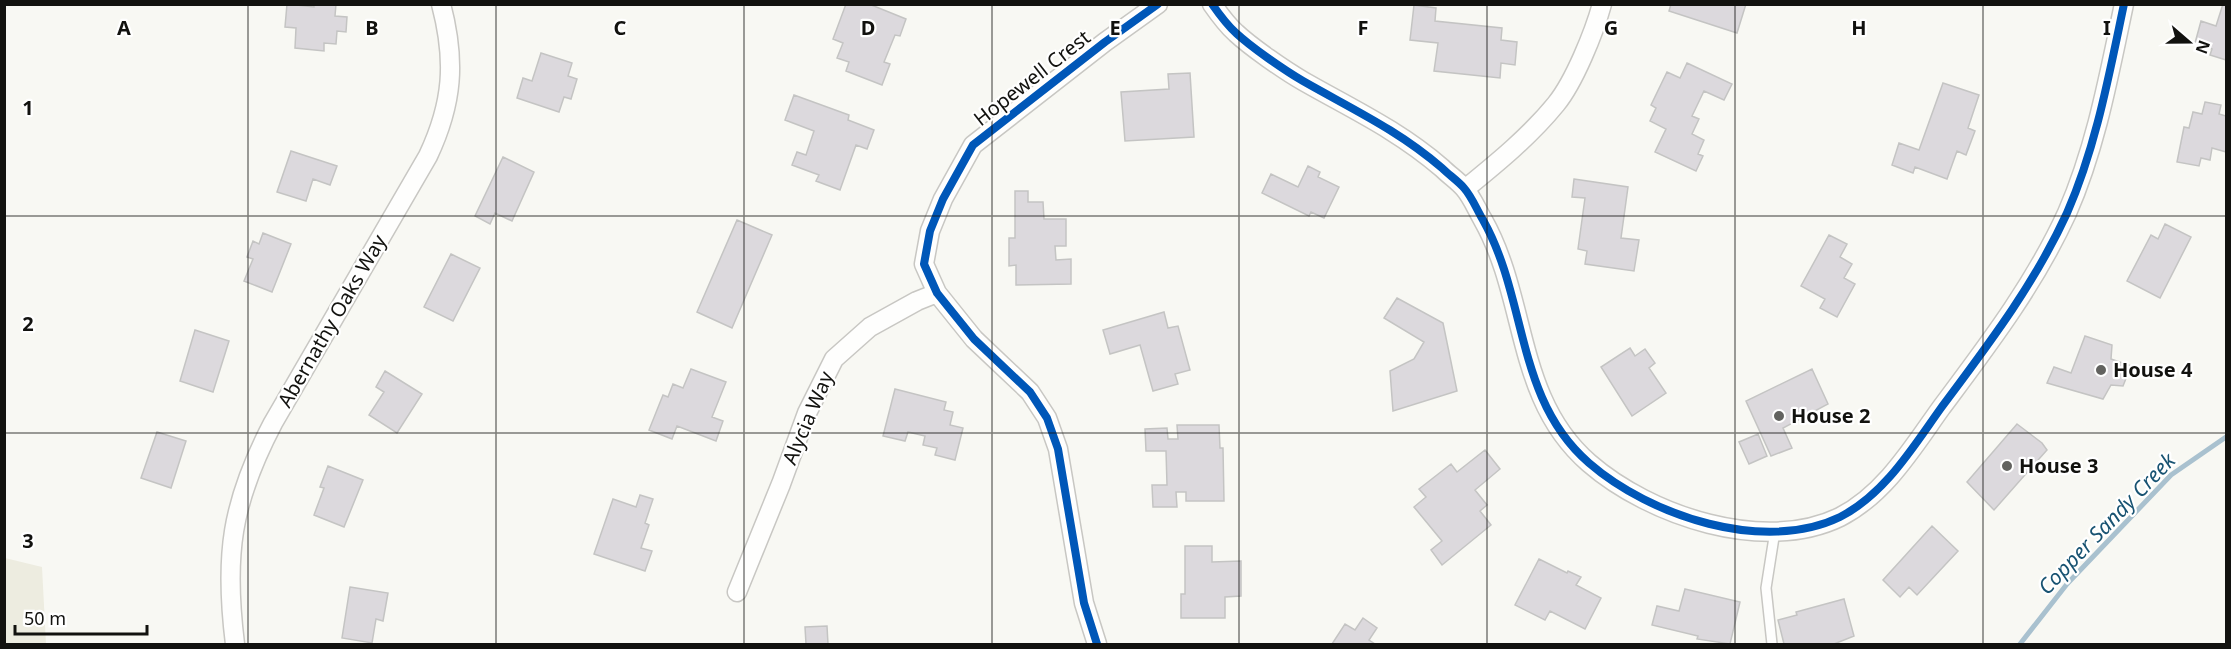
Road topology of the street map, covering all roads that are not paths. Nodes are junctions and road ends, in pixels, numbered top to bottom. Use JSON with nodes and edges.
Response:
{"nodes":[{"id":1,"x":441,"y":4,"type":"edge"},
{"id":2,"x":1158,"y":4,"type":"edge"},
{"id":3,"x":1212,"y":4,"type":"edge"},
{"id":4,"x":1602,"y":4,"type":"edge"},
{"id":5,"x":2124,"y":4,"type":"edge"},
{"id":6,"x":1465,"y":189,"type":"junction"},
{"id":7,"x":937,"y":293,"type":"junction"},
{"id":8,"x":1775,"y":531,"type":"junction"},
{"id":9,"x":737,"y":592,"type":"dead end"},
{"id":10,"x":235,"y":645,"type":"edge"},
{"id":11,"x":1097,"y":645,"type":"edge"},
{"id":12,"x":1772,"y":645,"type":"edge"}],
"edges":[{"from":1,"to":10,"type":"street","name":"Abernathy Oaks Way"},
{"from":2,"to":7,"type":"street","name":"Hopewell Crest"},
{"from":3,"to":6,"type":"street"},
{"from":4,"to":6,"type":"street"},
{"from":5,"to":8,"type":"street"},
{"from":6,"to":8,"type":"street"},
{"from":7,"to":9,"type":"street","name":"Alycia Way"},
{"from":7,"to":11,"type":"street","name":"Hopewell Crest"},
{"from":8,"to":12,"type":"lane"}]}
